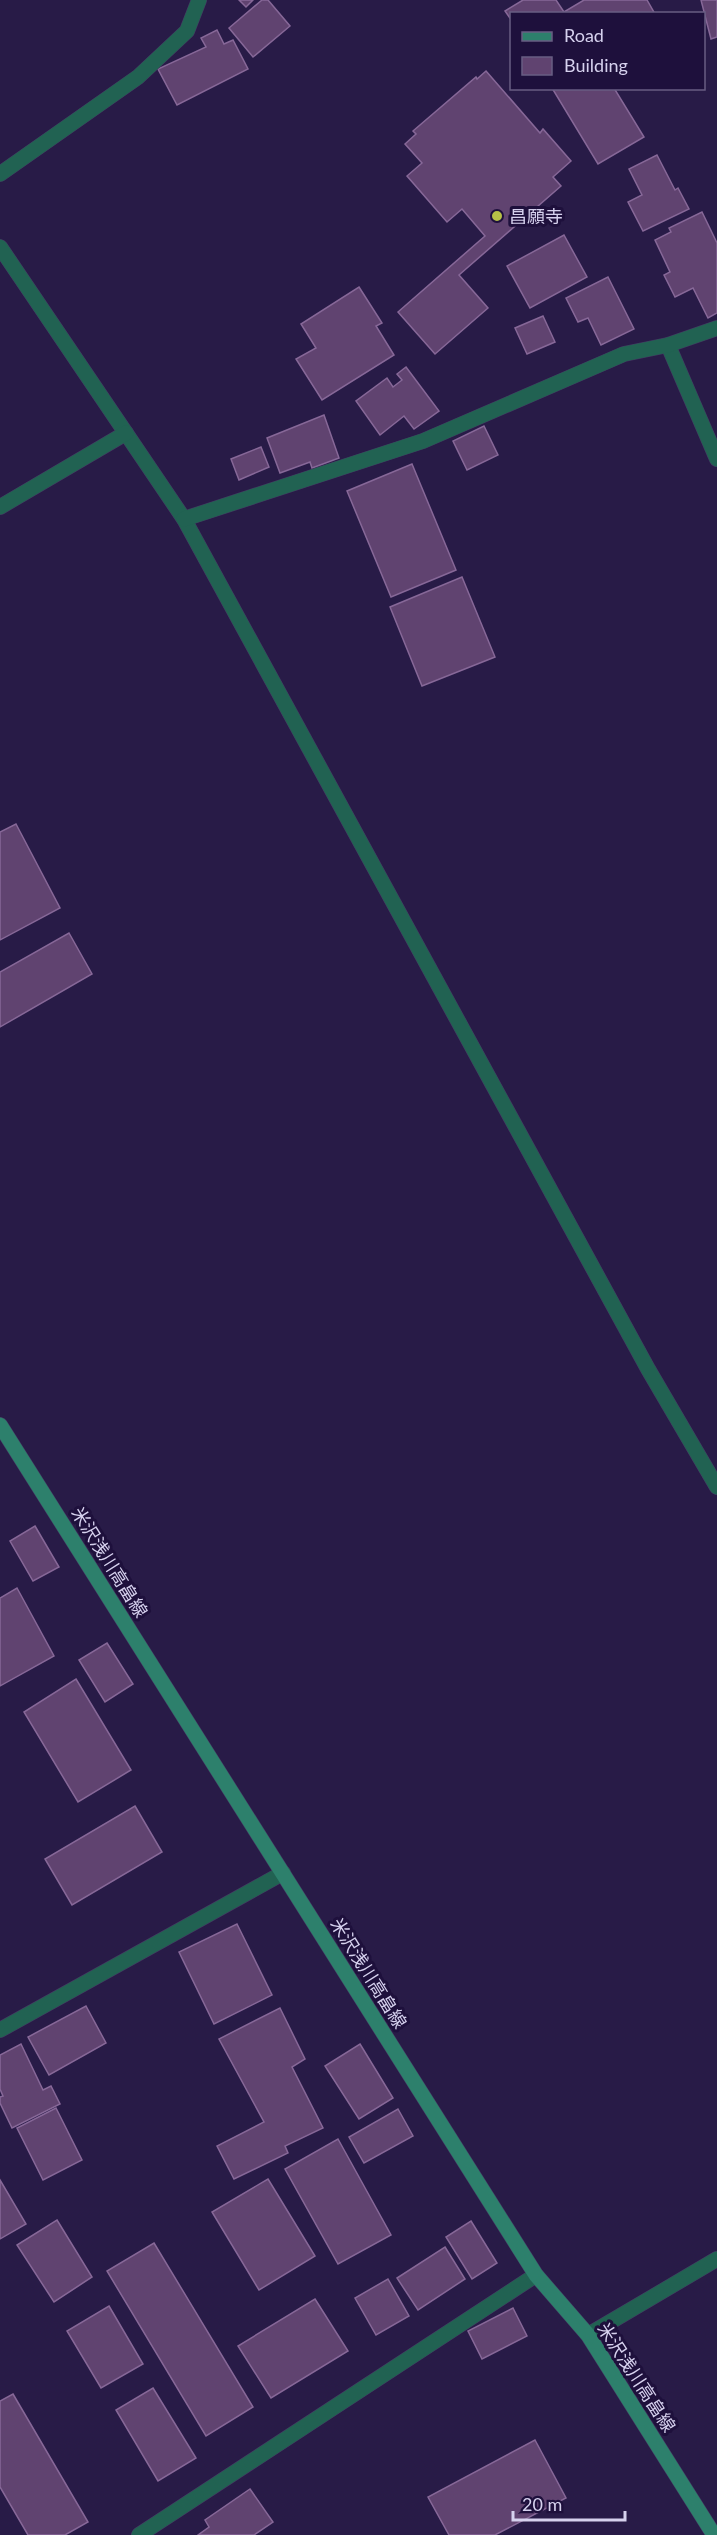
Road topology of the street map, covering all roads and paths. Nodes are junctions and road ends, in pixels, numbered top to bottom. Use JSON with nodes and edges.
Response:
{"nodes":[{"id":1,"x":199,"y":0,"type":"edge"},
{"id":2,"x":0,"y":174,"type":"edge"},
{"id":3,"x":0,"y":247,"type":"edge"},
{"id":4,"x":717,"y":328,"type":"edge"},
{"id":5,"x":668,"y":345,"type":"junction"},
{"id":6,"x":126,"y":433,"type":"junction"},
{"id":7,"x":717,"y":459,"type":"edge"},
{"id":8,"x":0,"y":507,"type":"edge"},
{"id":9,"x":184,"y":519,"type":"junction"},
{"id":10,"x":0,"y":1425,"type":"edge"},
{"id":11,"x":717,"y":1487,"type":"edge"},
{"id":12,"x":283,"y":1873,"type":"junction"},
{"id":13,"x":0,"y":2030,"type":"edge"},
{"id":14,"x":717,"y":2259,"type":"edge"},
{"id":15,"x":536,"y":2275,"type":"junction"},
{"id":16,"x":588,"y":2335,"type":"junction"},
{"id":17,"x":139,"y":2535,"type":"edge"},
{"id":18,"x":714,"y":2535,"type":"edge"}],
"edges":[{"from":1,"to":2,"type":"street"},
{"from":3,"to":6,"type":"street"},
{"from":4,"to":5,"type":"street"},
{"from":5,"to":7,"type":"street"},
{"from":5,"to":9,"type":"street"},
{"from":6,"to":8,"type":"street"},
{"from":6,"to":9,"type":"street"},
{"from":9,"to":11,"type":"street"},
{"from":10,"to":12,"type":"main road","name":"米沢浅川高畠線"},
{"from":12,"to":13,"type":"street"},
{"from":12,"to":15,"type":"main road","name":"米沢浅川高畠線"},
{"from":14,"to":16,"type":"street"},
{"from":15,"to":16,"type":"main road","name":"米沢浅川高畠線"},
{"from":15,"to":17,"type":"street"},
{"from":16,"to":18,"type":"main road","name":"米沢浅川高畠線"}]}
